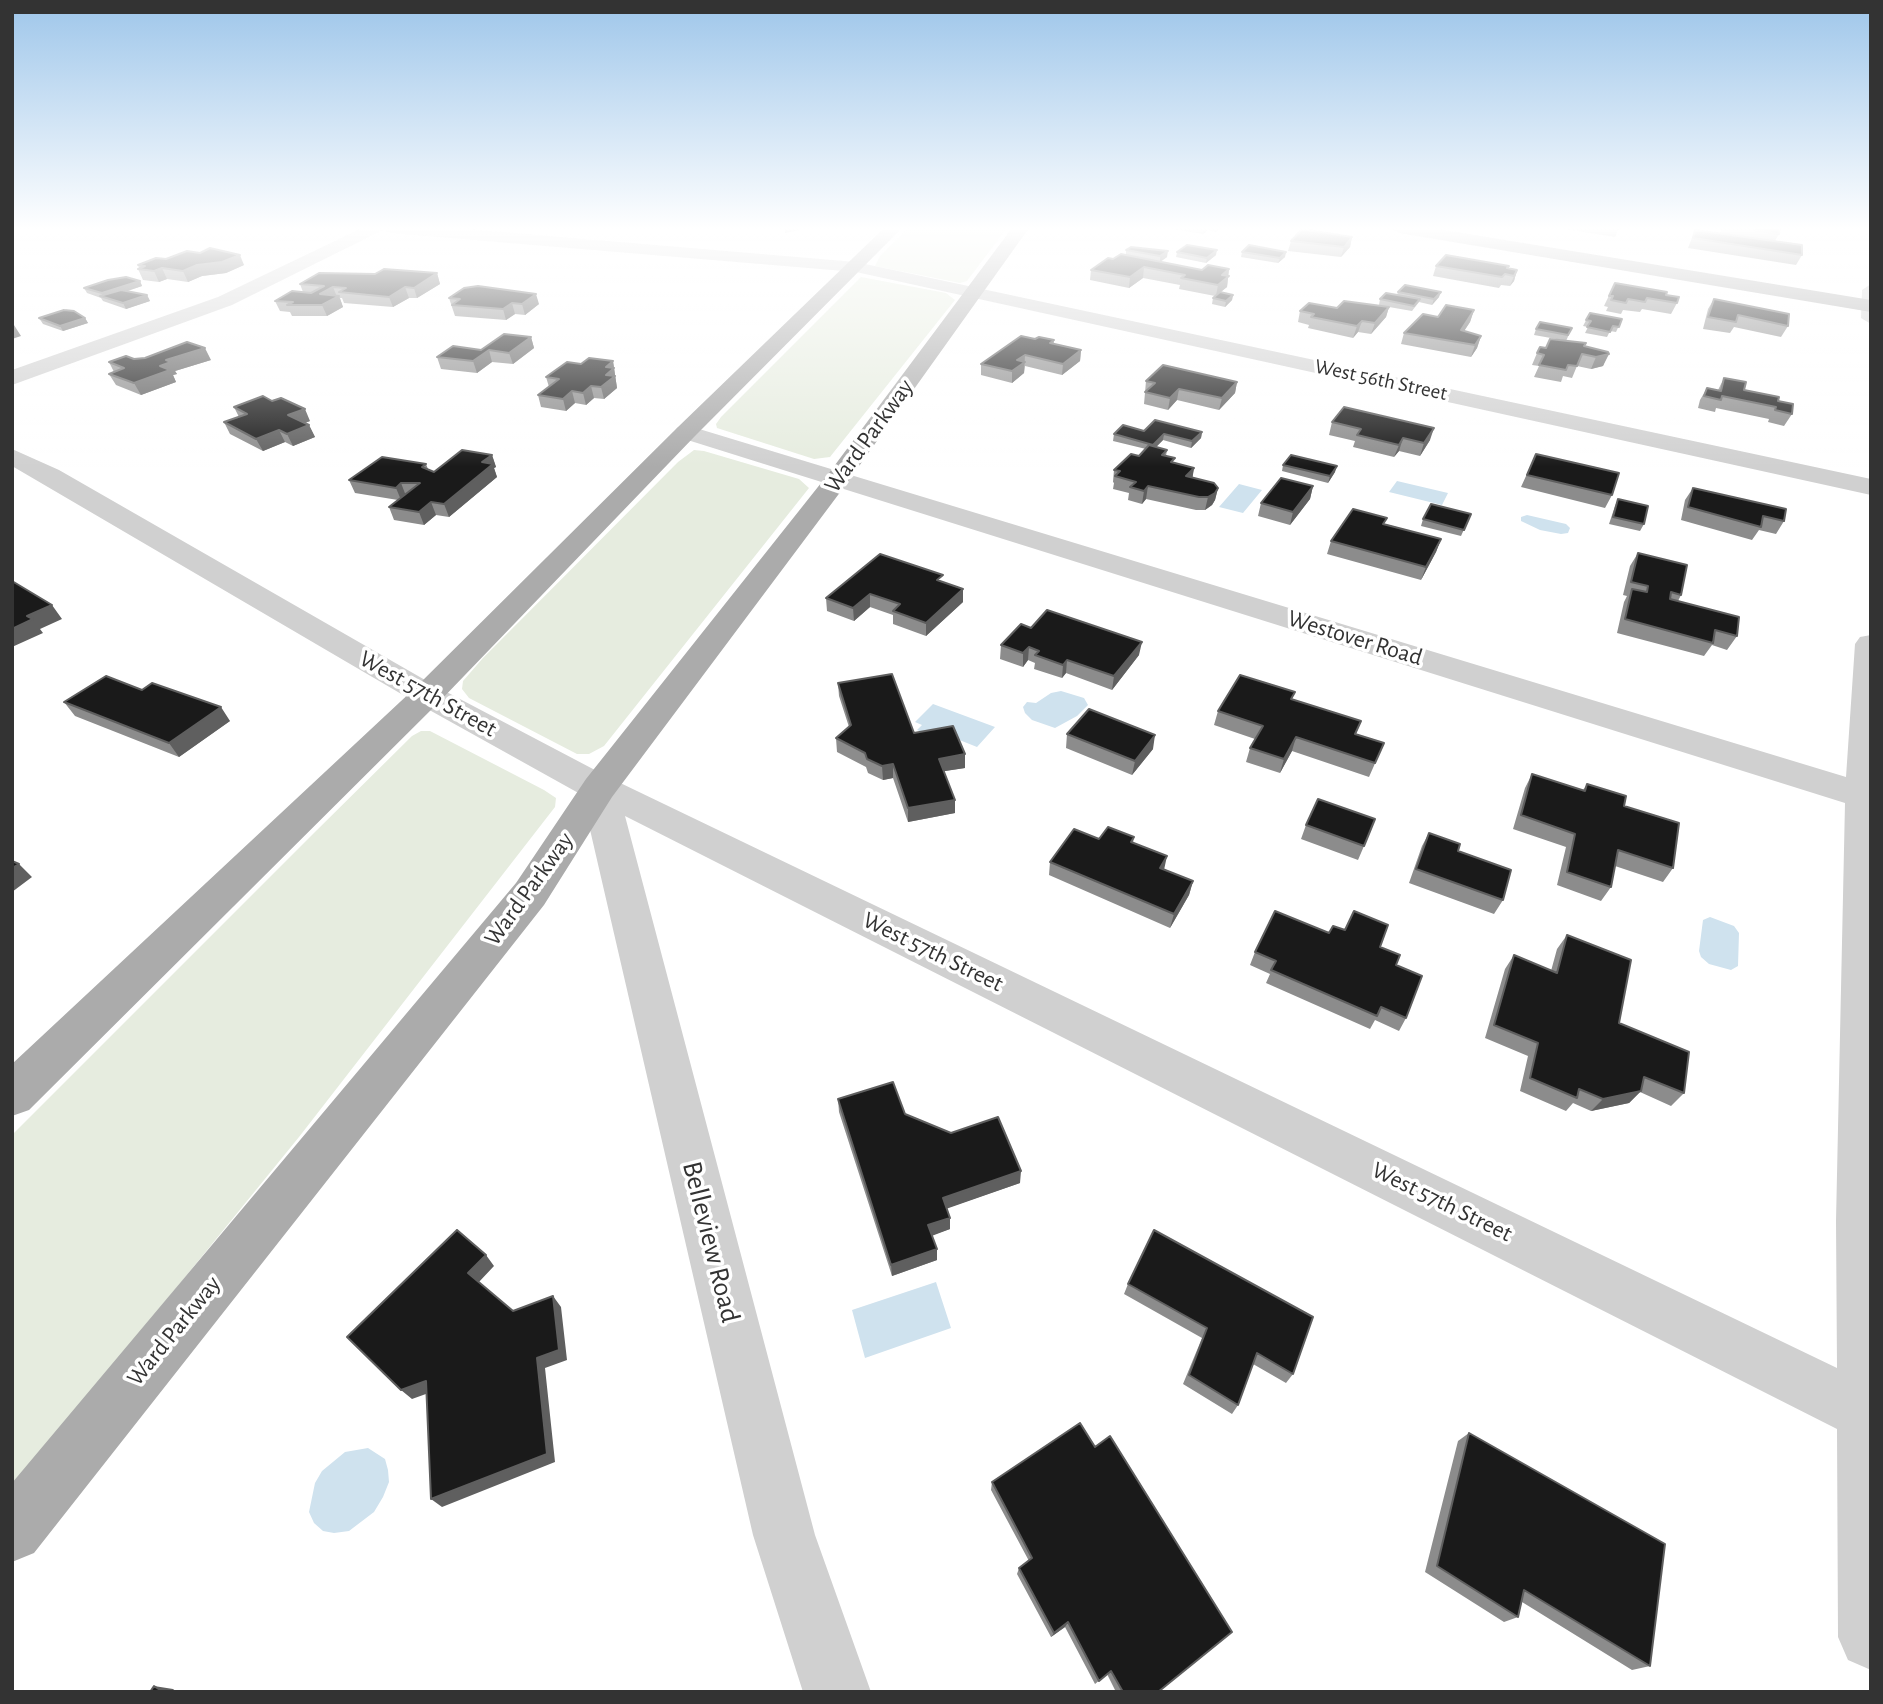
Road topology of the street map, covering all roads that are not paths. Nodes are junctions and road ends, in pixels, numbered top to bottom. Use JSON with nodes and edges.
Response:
{"nodes":[{"id":1,"x":207,"y":308,"type":"edge"},
{"id":2,"x":815,"y":308,"type":"edge"},
{"id":3,"x":963,"y":308,"type":"edge"},
{"id":4,"x":1051,"y":308,"type":"edge"},
{"id":5,"x":12,"y":378,"type":"edge"},
{"id":6,"x":687,"y":432,"type":"junction"},
{"id":7,"x":12,"y":456,"type":"edge"},
{"id":8,"x":838,"y":478,"type":"junction"},
{"id":9,"x":1871,"y":487,"type":"edge"},
{"id":10,"x":1871,"y":644,"type":"edge"},
{"id":11,"x":427,"y":695,"type":"junction"},
{"id":12,"x":599,"y":788,"type":"junction"},
{"id":13,"x":1867,"y":796,"type":"edge"},
{"id":14,"x":12,"y":1095,"type":"edge"},
{"id":15,"x":1868,"y":1413,"type":"edge"},
{"id":16,"x":12,"y":1531,"type":"edge"},
{"id":17,"x":1871,"y":1637,"type":"edge"},
{"id":18,"x":837,"y":1692,"type":"edge"}],
"edges":[{"from":1,"to":5,"type":"street"},
{"from":2,"to":6,"type":"main road"},
{"from":3,"to":8,"type":"main road","name":"Ward Parkway"},
{"from":4,"to":9,"type":"street","name":"West 56th Street"},
{"from":6,"to":8,"type":"street","name":"Westover Road"},
{"from":6,"to":11,"type":"main road"},
{"from":7,"to":11,"type":"street","name":"West 57th Street"},
{"from":8,"to":12,"type":"main road","name":"Ward Parkway"},
{"from":8,"to":13,"type":"street","name":"Westover Road"},
{"from":10,"to":13,"type":"street"},
{"from":11,"to":12,"type":"street","name":"West 57th Street"},
{"from":11,"to":14,"type":"main road"},
{"from":12,"to":15,"type":"street","name":"West 57th Street"},
{"from":12,"to":16,"type":"main road","name":"Ward Parkway"},
{"from":12,"to":18,"type":"street","name":"Belleview Road"},
{"from":13,"to":15,"type":"street"},
{"from":15,"to":17,"type":"street"}]}
